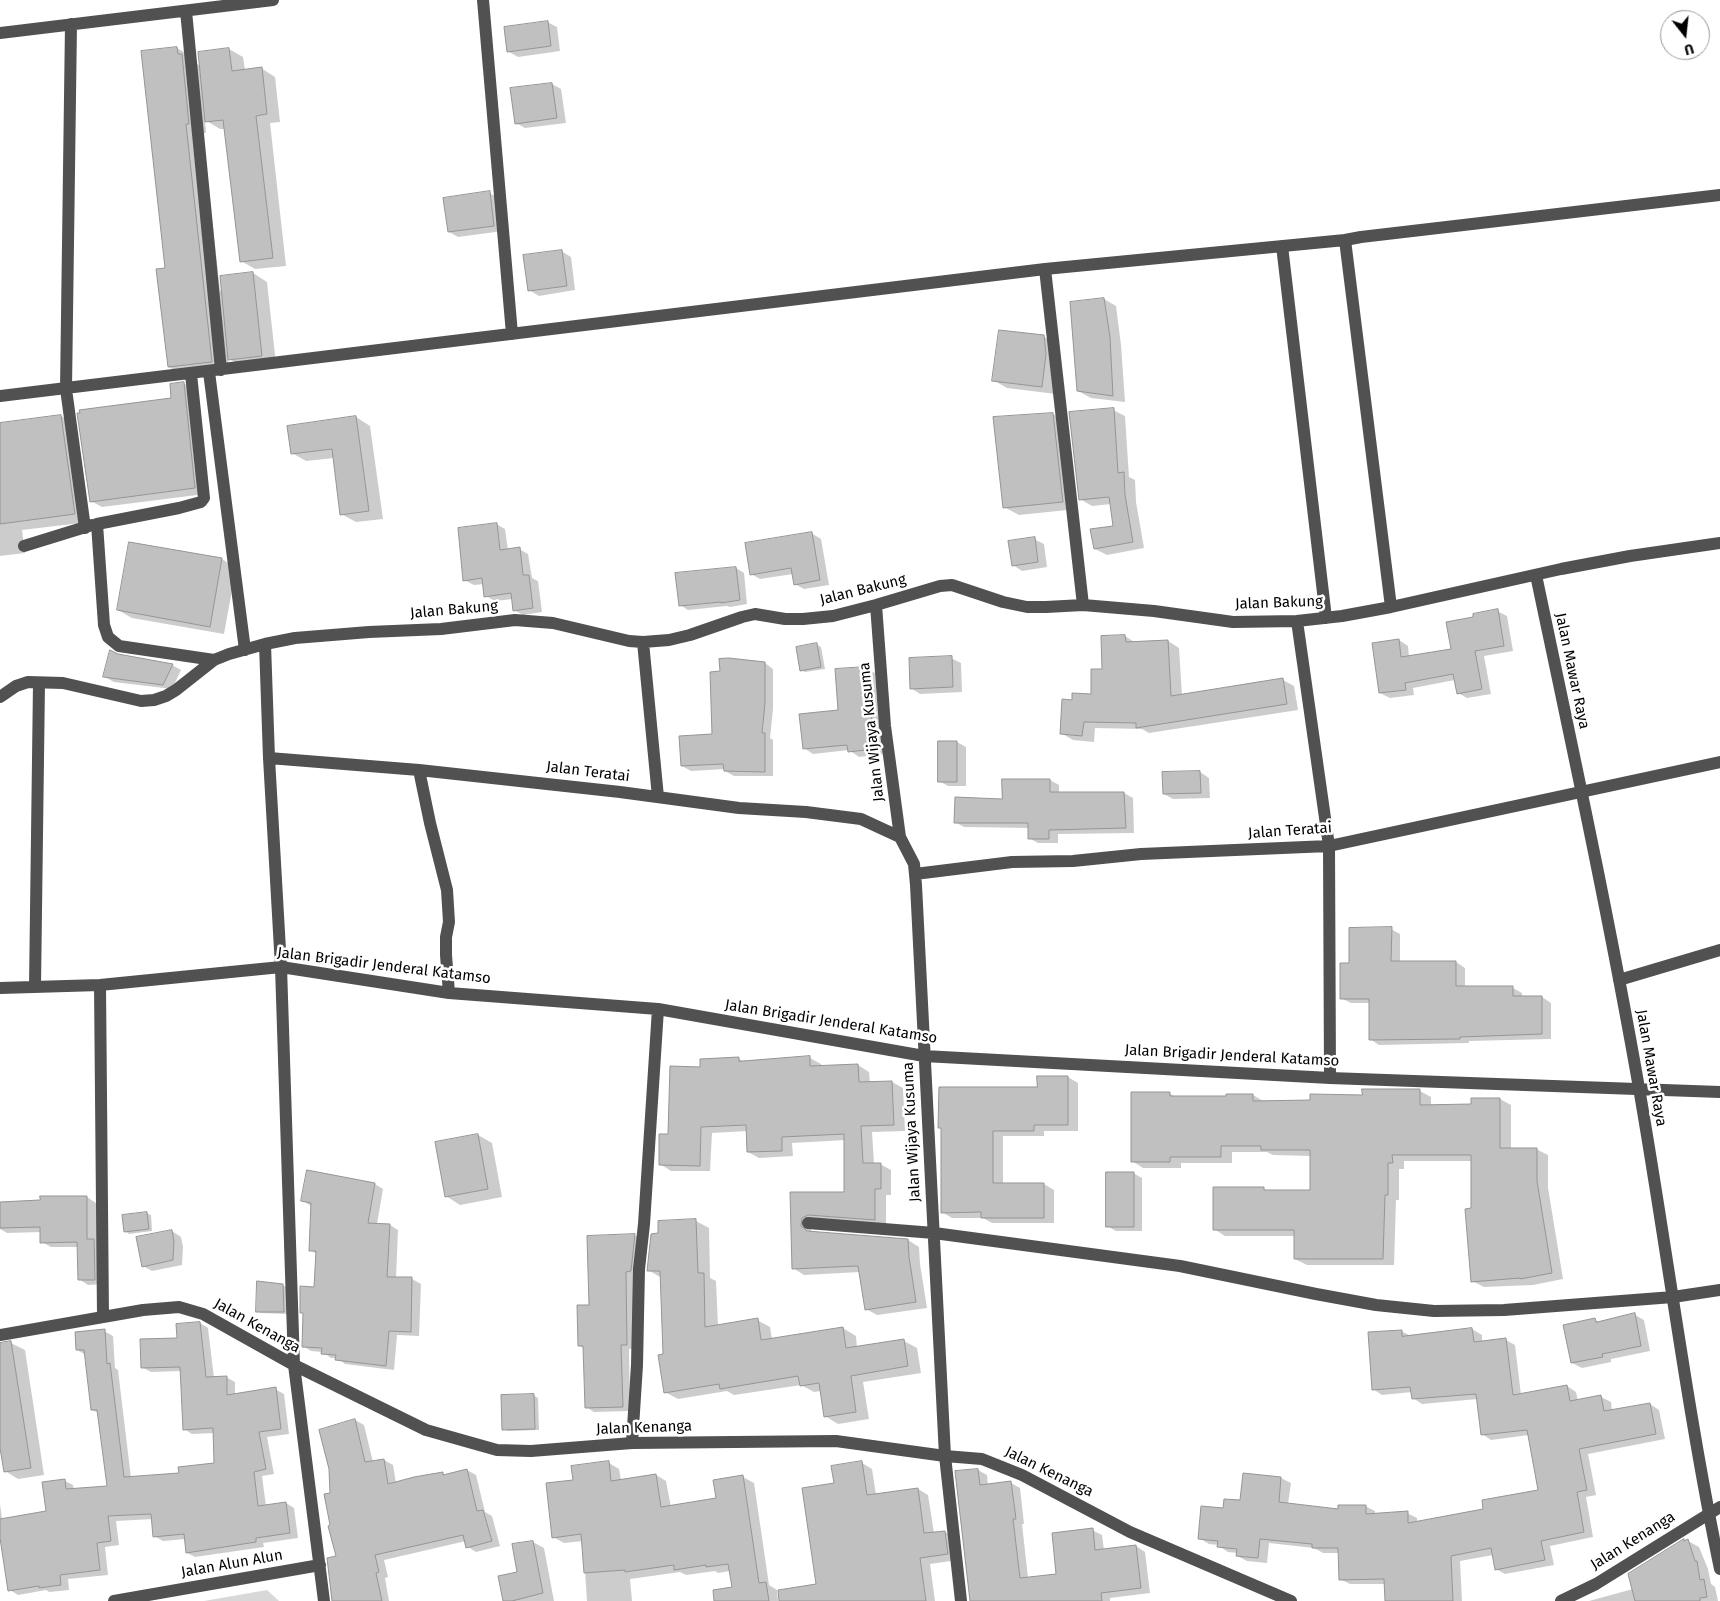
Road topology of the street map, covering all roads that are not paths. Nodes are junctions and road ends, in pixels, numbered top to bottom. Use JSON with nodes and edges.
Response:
{"nodes":[{"id":1,"x":273,"y":0,"type":"edge"},
{"id":2,"x":483,"y":0,"type":"edge"},
{"id":3,"x":186,"y":11,"type":"junction"},
{"id":4,"x":71,"y":24,"type":"junction"},
{"id":5,"x":0,"y":33,"type":"edge"},
{"id":6,"x":1720,"y":195,"type":"edge"},
{"id":7,"x":1345,"y":240,"type":"junction"},
{"id":8,"x":1282,"y":246,"type":"junction"},
{"id":9,"x":1045,"y":270,"type":"junction"},
{"id":10,"x":512,"y":334,"type":"junction"},
{"id":11,"x":215,"y":371,"type":"junction"},
{"id":12,"x":191,"y":374,"type":"junction"},
{"id":13,"x":66,"y":389,"type":"junction"},
{"id":14,"x":0,"y":396,"type":"edge"},
{"id":15,"x":91,"y":526,"type":"junction"},
{"id":16,"x":1720,"y":543,"type":"edge"},
{"id":17,"x":24,"y":546,"type":"dead end"},
{"id":18,"x":1536,"y":575,"type":"junction"},
{"id":19,"x":876,"y":605,"type":"junction"},
{"id":20,"x":1084,"y":605,"type":"junction"},
{"id":21,"x":1391,"y":607,"type":"junction"},
{"id":22,"x":1326,"y":618,"type":"junction"},
{"id":23,"x":1297,"y":621,"type":"junction"},
{"id":24,"x":643,"y":642,"type":"junction"},
{"id":25,"x":265,"y":644,"type":"junction"},
{"id":26,"x":245,"y":650,"type":"junction"},
{"id":27,"x":214,"y":660,"type":"junction"},
{"id":28,"x":40,"y":683,"type":"junction"},
{"id":29,"x":0,"y":697,"type":"edge"},
{"id":30,"x":269,"y":758,"type":"junction"},
{"id":31,"x":1720,"y":762,"type":"edge"},
{"id":32,"x":419,"y":770,"type":"junction"},
{"id":33,"x":1580,"y":792,"type":"junction"},
{"id":34,"x":658,"y":797,"type":"junction"},
{"id":35,"x":900,"y":837,"type":"junction"},
{"id":36,"x":1329,"y":846,"type":"junction"},
{"id":37,"x":915,"y":874,"type":"junction"},
{"id":38,"x":1720,"y":950,"type":"edge"},
{"id":39,"x":281,"y":967,"type":"junction"},
{"id":40,"x":1619,"y":980,"type":"junction"},
{"id":41,"x":100,"y":985,"type":"junction"},
{"id":42,"x":35,"y":987,"type":"junction"},
{"id":43,"x":0,"y":988,"type":"edge"},
{"id":44,"x":449,"y":993,"type":"junction"},
{"id":45,"x":658,"y":1009,"type":"junction"},
{"id":46,"x":924,"y":1056,"type":"junction"},
{"id":47,"x":1330,"y":1078,"type":"junction"},
{"id":48,"x":1639,"y":1089,"type":"junction"},
{"id":49,"x":1720,"y":1092,"type":"edge"},
{"id":50,"x":808,"y":1223,"type":"dead end"},
{"id":51,"x":934,"y":1233,"type":"junction"},
{"id":52,"x":1720,"y":1290,"type":"edge"},
{"id":53,"x":1673,"y":1297,"type":"junction"},
{"id":54,"x":103,"y":1317,"type":"junction"},
{"id":55,"x":0,"y":1335,"type":"edge"},
{"id":56,"x":294,"y":1366,"type":"junction"},
{"id":57,"x":632,"y":1443,"type":"junction"},
{"id":58,"x":945,"y":1456,"type":"junction"},
{"id":59,"x":1714,"y":1510,"type":"edge"},
{"id":60,"x":320,"y":1564,"type":"junction"},
{"id":61,"x":1720,"y":1570,"type":"edge"},
{"id":62,"x":114,"y":1601,"type":"edge"},
{"id":63,"x":324,"y":1601,"type":"edge"},
{"id":64,"x":961,"y":1601,"type":"edge"},
{"id":65,"x":1291,"y":1601,"type":"edge"},
{"id":66,"x":1562,"y":1601,"type":"edge"}],
"edges":[{"from":1,"to":3,"type":"street"},
{"from":2,"to":10,"type":"street"},
{"from":3,"to":4,"type":"street"},
{"from":3,"to":11,"type":"street"},
{"from":4,"to":5,"type":"street"},
{"from":4,"to":13,"type":"street"},
{"from":6,"to":7,"type":"street"},
{"from":7,"to":8,"type":"street"},
{"from":7,"to":21,"type":"street"},
{"from":8,"to":9,"type":"street"},
{"from":8,"to":22,"type":"street"},
{"from":9,"to":10,"type":"street"},
{"from":9,"to":20,"type":"street"},
{"from":10,"to":11,"type":"street"},
{"from":11,"to":12,"type":"street"},
{"from":11,"to":26,"type":"street"},
{"from":12,"to":13,"type":"street"},
{"from":12,"to":15,"type":"street"},
{"from":13,"to":14,"type":"street"},
{"from":13,"to":15,"type":"street"},
{"from":15,"to":17,"type":"street"},
{"from":15,"to":27,"type":"street"},
{"from":16,"to":18,"type":"street","name":"Jalan Bakung"},
{"from":18,"to":21,"type":"street","name":"Jalan Bakung"},
{"from":18,"to":33,"type":"street","name":"Jalan Mawar Raya"},
{"from":19,"to":20,"type":"street","name":"Jalan Bakung"},
{"from":19,"to":24,"type":"street","name":"Jalan Bakung"},
{"from":19,"to":35,"type":"street","name":"Jalan Wijaya Kusuma"},
{"from":20,"to":23,"type":"street","name":"Jalan Bakung"},
{"from":21,"to":22,"type":"street","name":"Jalan Bakung"},
{"from":22,"to":23,"type":"street","name":"Jalan Bakung"},
{"from":23,"to":36,"type":"street"},
{"from":24,"to":25,"type":"street","name":"Jalan Bakung"},
{"from":24,"to":34,"type":"street"},
{"from":25,"to":26,"type":"street","name":"Jalan Bakung"},
{"from":25,"to":30,"type":"street"},
{"from":26,"to":27,"type":"street","name":"Jalan Bakung"},
{"from":27,"to":28,"type":"street","name":"Jalan Bakung"},
{"from":28,"to":29,"type":"street","name":"Jalan Bakung"},
{"from":28,"to":42,"type":"street"},
{"from":30,"to":32,"type":"street","name":"Jalan Teratai"},
{"from":30,"to":39,"type":"street"},
{"from":31,"to":33,"type":"street","name":"Jalan Teratai"},
{"from":32,"to":34,"type":"street","name":"Jalan Teratai"},
{"from":32,"to":44,"type":"street"},
{"from":33,"to":36,"type":"street","name":"Jalan Teratai"},
{"from":33,"to":40,"type":"street","name":"Jalan Mawar Raya"},
{"from":34,"to":35,"type":"street","name":"Jalan Teratai"},
{"from":35,"to":37,"type":"street","name":"Jalan Wijaya Kusuma"},
{"from":36,"to":37,"type":"street","name":"Jalan Teratai"},
{"from":36,"to":47,"type":"street"},
{"from":37,"to":46,"type":"street","name":"Jalan Wijaya Kusuma"},
{"from":38,"to":40,"type":"street"},
{"from":39,"to":41,"type":"street","name":"Jalan Brigadir Jenderal Katamso"},
{"from":39,"to":44,"type":"street","name":"Jalan Brigadir Jenderal Katamso"},
{"from":39,"to":56,"type":"street"},
{"from":40,"to":48,"type":"street","name":"Jalan Mawar Raya"},
{"from":41,"to":42,"type":"street","name":"Jalan Brigadir Jenderal Katamso"},
{"from":41,"to":54,"type":"street"},
{"from":42,"to":43,"type":"street","name":"Jalan Brigadir Jenderal Katamso"},
{"from":44,"to":45,"type":"street","name":"Jalan Brigadir Jenderal Katamso"},
{"from":45,"to":46,"type":"street","name":"Jalan Brigadir Jenderal Katamso"},
{"from":45,"to":57,"type":"street"},
{"from":46,"to":47,"type":"street","name":"Jalan Brigadir Jenderal Katamso"},
{"from":46,"to":51,"type":"street","name":"Jalan Wijaya Kusuma"},
{"from":47,"to":48,"type":"street","name":"Jalan Brigadir Jenderal Katamso"},
{"from":48,"to":49,"type":"street","name":"Jalan Brigadir Jenderal Katamso"},
{"from":48,"to":53,"type":"street","name":"Jalan Mawar Raya"},
{"from":50,"to":51,"type":"street"},
{"from":51,"to":53,"type":"street"},
{"from":51,"to":58,"type":"street","name":"Jalan Wijaya Kusuma"},
{"from":52,"to":53,"type":"street"},
{"from":53,"to":59,"type":"street","name":"Jalan Mawar Raya"},
{"from":54,"to":55,"type":"street","name":"Jalan Kenanga"},
{"from":54,"to":56,"type":"street","name":"Jalan Kenanga"},
{"from":56,"to":57,"type":"street","name":"Jalan Kenanga"},
{"from":56,"to":60,"type":"street"},
{"from":57,"to":58,"type":"street","name":"Jalan Kenanga"},
{"from":58,"to":64,"type":"street","name":"Jalan Wijaya Kusuma"},
{"from":58,"to":65,"type":"street","name":"Jalan Kenanga"},
{"from":59,"to":61,"type":"street","name":"Jalan Mawar Raya"},
{"from":59,"to":66,"type":"street","name":"Jalan Kenanga"},
{"from":60,"to":62,"type":"street","name":"Jalan Alun Alun"},
{"from":60,"to":63,"type":"street"}]}
